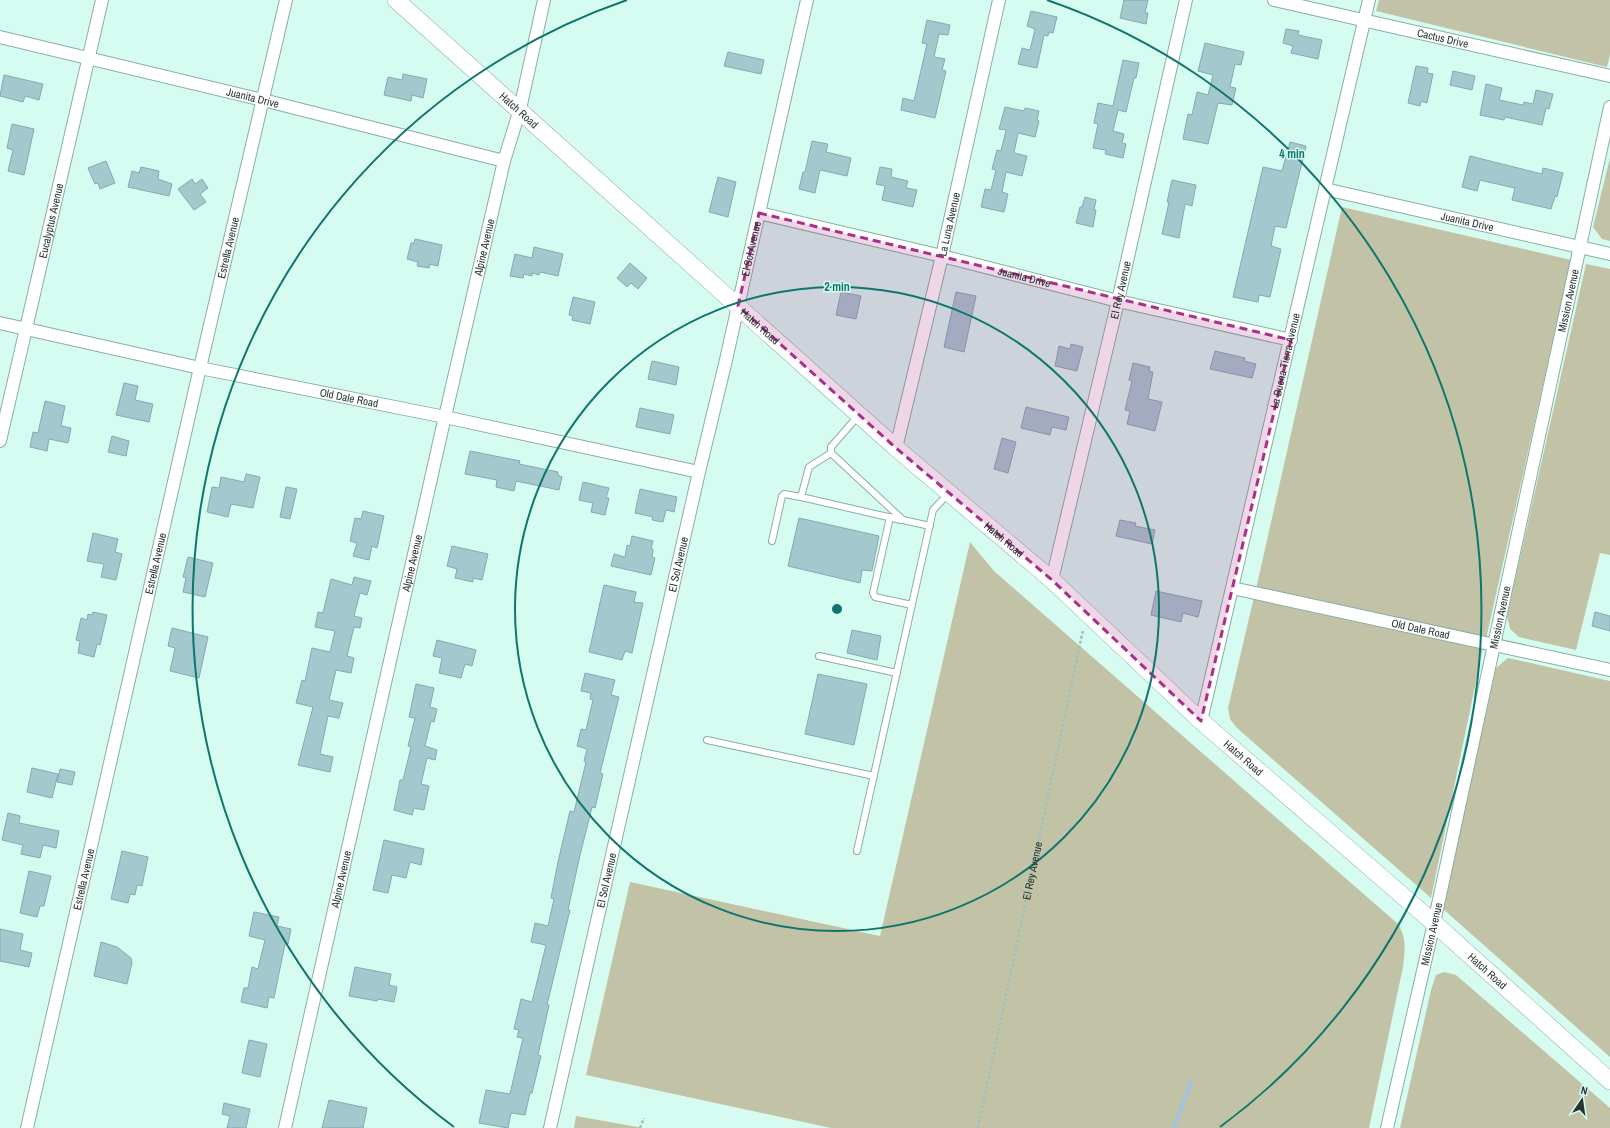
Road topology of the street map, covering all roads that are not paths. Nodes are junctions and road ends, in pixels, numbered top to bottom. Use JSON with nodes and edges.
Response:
{"nodes":[{"id":1,"x":102,"y":0,"type":"edge"},
{"id":2,"x":286,"y":0,"type":"edge"},
{"id":3,"x":396,"y":0,"type":"edge"},
{"id":4,"x":544,"y":0,"type":"edge"},
{"id":5,"x":807,"y":0,"type":"edge"},
{"id":6,"x":999,"y":0,"type":"edge"},
{"id":7,"x":1186,"y":0,"type":"edge"},
{"id":8,"x":1274,"y":0,"type":"edge"},
{"id":9,"x":1369,"y":0,"type":"edge"},
{"id":10,"x":1364,"y":20,"type":"junction"},
{"id":11,"x":0,"y":37,"type":"edge"},
{"id":12,"x":89,"y":59,"type":"junction"},
{"id":13,"x":1610,"y":76,"type":"edge"},
{"id":14,"x":263,"y":100,"type":"junction"},
{"id":15,"x":1610,"y":107,"type":"edge"},
{"id":16,"x":520,"y":109,"type":"junction"},
{"id":17,"x":504,"y":161,"type":"junction"},
{"id":18,"x":1325,"y":189,"type":"junction"},
{"id":19,"x":759,"y":213,"type":"junction"},
{"id":20,"x":1580,"y":247,"type":"junction"},
{"id":21,"x":1610,"y":254,"type":"edge"},
{"id":22,"x":942,"y":256,"type":"junction"},
{"id":23,"x":1118,"y":301,"type":"junction"},
{"id":24,"x":738,"y":306,"type":"junction"},
{"id":25,"x":0,"y":323,"type":"edge"},
{"id":26,"x":26,"y":328,"type":"junction"},
{"id":27,"x":1291,"y":340,"type":"junction"},
{"id":28,"x":200,"y":368,"type":"junction"},
{"id":29,"x":859,"y":415,"type":"junction"},
{"id":30,"x":445,"y":417,"type":"junction"},
{"id":31,"x":0,"y":441,"type":"edge"},
{"id":32,"x":896,"y":448,"type":"junction"},
{"id":33,"x":831,"y":453,"type":"junction"},
{"id":34,"x":698,"y":472,"type":"junction"},
{"id":35,"x":949,"y":492,"type":"junction"},
{"id":36,"x":801,"y":497,"type":"junction"},
{"id":37,"x":890,"y":518,"type":"junction"},
{"id":38,"x":903,"y":520,"type":"junction"},
{"id":39,"x":930,"y":526,"type":"junction"},
{"id":40,"x":772,"y":541,"type":"dead end"},
{"id":41,"x":1052,"y":580,"type":"junction"},
{"id":42,"x":1232,"y":588,"type":"junction"},
{"id":43,"x":912,"y":605,"type":"junction"},
{"id":44,"x":1494,"y":645,"type":"junction"},
{"id":45,"x":819,"y":656,"type":"dead end"},
{"id":46,"x":1610,"y":670,"type":"edge"},
{"id":47,"x":897,"y":673,"type":"junction"},
{"id":48,"x":1201,"y":721,"type":"junction"},
{"id":49,"x":707,"y":740,"type":"dead end"},
{"id":50,"x":874,"y":776,"type":"junction"},
{"id":51,"x":857,"y":851,"type":"dead end"},
{"id":52,"x":1434,"y":923,"type":"junction"},
{"id":53,"x":1610,"y":1081,"type":"edge"},
{"id":54,"x":27,"y":1128,"type":"edge"},
{"id":55,"x":285,"y":1128,"type":"edge"},
{"id":56,"x":550,"y":1128,"type":"edge"},
{"id":57,"x":1387,"y":1128,"type":"edge"}],
"edges":[{"from":1,"to":12,"type":"street","name":"Eucalyptus Avenue"},
{"from":2,"to":14,"type":"street","name":"Estrella Avenue"},
{"from":3,"to":16,"type":"street","name":"Hatch Road"},
{"from":4,"to":16,"type":"street","name":"Alpine Avenue"},
{"from":5,"to":19,"type":"street","name":"El Sol Avenue"},
{"from":6,"to":22,"type":"street","name":"La Luna Avenue"},
{"from":7,"to":23,"type":"street","name":"El Rey Avenue"},
{"from":8,"to":10,"type":"street","name":"Cactus Drive"},
{"from":9,"to":10,"type":"street","name":"La Buena Tierra Avenue"},
{"from":10,"to":13,"type":"street","name":"Cactus Drive"},
{"from":10,"to":18,"type":"street","name":"La Buena Tierra Avenue"},
{"from":11,"to":12,"type":"street","name":"Juanita Drive"},
{"from":12,"to":14,"type":"street","name":"Juanita Drive"},
{"from":12,"to":26,"type":"street","name":"Eucalyptus Avenue"},
{"from":14,"to":17,"type":"street","name":"Juanita Drive"},
{"from":14,"to":28,"type":"street","name":"Estrella Avenue"},
{"from":15,"to":20,"type":"street","name":"Mission Avenue"},
{"from":16,"to":17,"type":"street","name":"Alpine Avenue"},
{"from":16,"to":24,"type":"street","name":"Hatch Road"},
{"from":17,"to":30,"type":"street","name":"Alpine Avenue"},
{"from":18,"to":20,"type":"street","name":"Juanita Drive"},
{"from":18,"to":27,"type":"street","name":"La Buena Tierra Avenue"},
{"from":19,"to":22,"type":"street","name":"Juanita Drive"},
{"from":19,"to":24,"type":"street","name":"El Sol Avenue"},
{"from":20,"to":21,"type":"street","name":"Juanita Drive"},
{"from":20,"to":44,"type":"street","name":"Mission Avenue"},
{"from":22,"to":23,"type":"street","name":"Juanita Drive"},
{"from":22,"to":32,"type":"street","name":"La Luna Avenue"},
{"from":23,"to":27,"type":"street","name":"Juanita Drive"},
{"from":23,"to":41,"type":"street","name":"El Rey Avenue"},
{"from":24,"to":29,"type":"street","name":"Hatch Road"},
{"from":24,"to":34,"type":"street","name":"El Sol Avenue"},
{"from":25,"to":26,"type":"street","name":"Old Dale Road"},
{"from":26,"to":28,"type":"street","name":"Old Dale Road"},
{"from":26,"to":31,"type":"street","name":"Eucalyptus Avenue"},
{"from":27,"to":42,"type":"street","name":"La Buena Tierra Avenue"},
{"from":28,"to":30,"type":"street","name":"Old Dale Road"},
{"from":28,"to":54,"type":"street","name":"Estrella Avenue"},
{"from":29,"to":32,"type":"street","name":"Hatch Road"},
{"from":29,"to":33,"type":"lane"},
{"from":30,"to":34,"type":"street","name":"Old Dale Road"},
{"from":30,"to":55,"type":"street","name":"Alpine Avenue"},
{"from":32,"to":35,"type":"street","name":"Hatch Road"},
{"from":33,"to":36,"type":"lane"},
{"from":33,"to":38,"type":"lane"},
{"from":34,"to":56,"type":"street","name":"El Sol Avenue"},
{"from":35,"to":39,"type":"lane"},
{"from":35,"to":41,"type":"street","name":"Hatch Road"},
{"from":36,"to":37,"type":"lane"},
{"from":36,"to":40,"type":"lane"},
{"from":37,"to":38,"type":"lane"},
{"from":37,"to":43,"type":"lane"},
{"from":38,"to":39,"type":"lane"},
{"from":39,"to":43,"type":"lane"},
{"from":41,"to":48,"type":"street","name":"Hatch Road"},
{"from":42,"to":44,"type":"street","name":"Old Dale Road"},
{"from":42,"to":48,"type":"street","name":"La Buena Tierra Avenue"},
{"from":43,"to":47,"type":"lane"},
{"from":44,"to":46,"type":"street","name":"Old Dale Road"},
{"from":44,"to":52,"type":"street","name":"Mission Avenue"},
{"from":45,"to":47,"type":"lane"},
{"from":47,"to":50,"type":"lane"},
{"from":48,"to":52,"type":"street","name":"Hatch Road"},
{"from":49,"to":50,"type":"lane"},
{"from":50,"to":51,"type":"lane"},
{"from":52,"to":53,"type":"street","name":"Hatch Road"},
{"from":52,"to":57,"type":"street","name":"Mission Avenue"}]}
